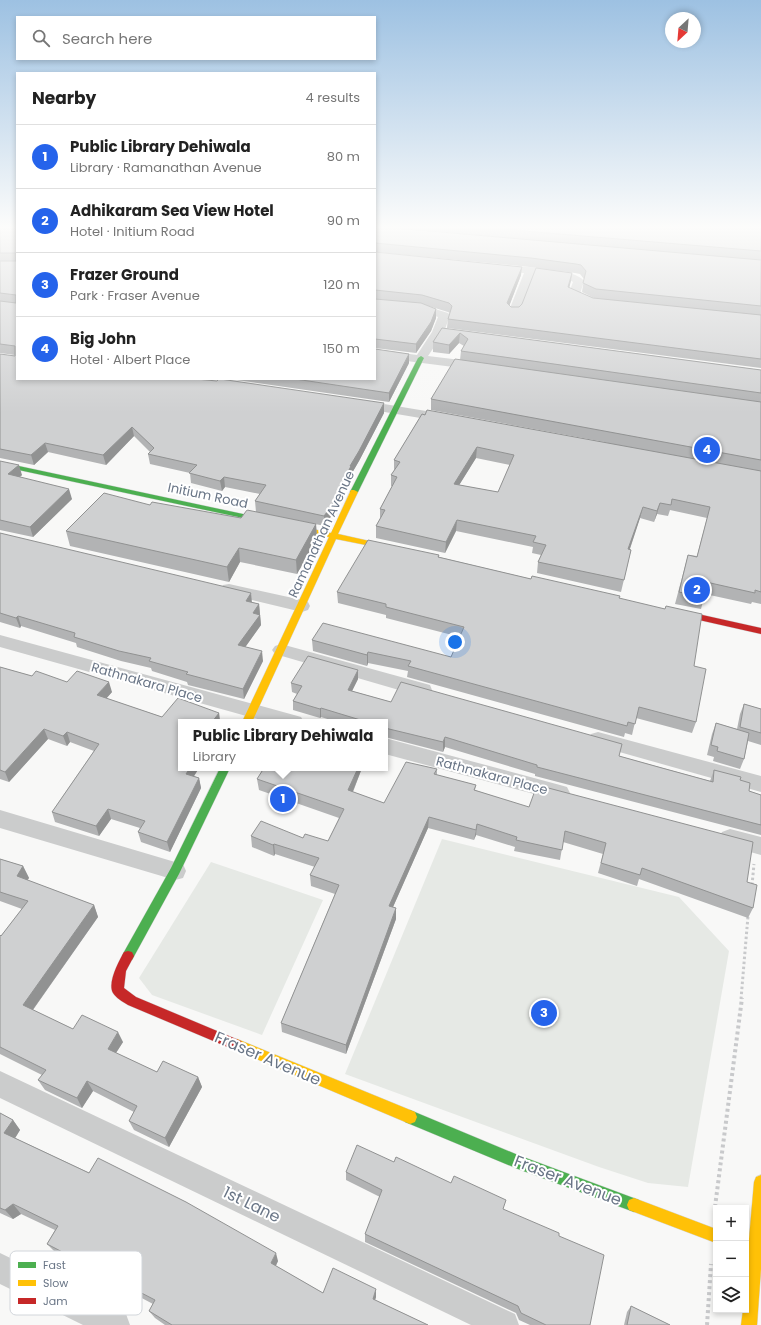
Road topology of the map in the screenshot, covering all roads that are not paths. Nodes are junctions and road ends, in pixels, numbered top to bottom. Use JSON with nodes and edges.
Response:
{"nodes":[{"id":1,"x":523,"y":290,"type":"edge"},
{"id":2,"x":576,"y":290,"type":"edge"},
{"id":3,"x":376,"y":303,"type":"edge"},
{"id":4,"x":600,"y":303,"type":"edge"},
{"id":5,"x":514,"y":313,"type":"edge"},
{"id":6,"x":438,"y":332,"type":"junction"},
{"id":7,"x":454,"y":334,"type":"edge"},
{"id":8,"x":376,"y":352,"type":"edge"},
{"id":9,"x":421,"y":358,"type":"junction"},
{"id":10,"x":492,"y":368,"type":"edge"},
{"id":11,"x":350,"y":402,"type":"edge"},
{"id":12,"x":397,"y":409,"type":"junction"},
{"id":13,"x":466,"y":422,"type":"edge"},
{"id":14,"x":0,"y":464,"type":"edge"},
{"id":15,"x":333,"y":535,"type":"junction"},
{"id":16,"x":403,"y":551,"type":"edge"},
{"id":17,"x":217,"y":586,"type":"edge"},
{"id":18,"x":302,"y":606,"type":"junction"},
{"id":19,"x":660,"y":609,"type":"edge"},
{"id":20,"x":761,"y":631,"type":"edge"},
{"id":21,"x":0,"y":641,"type":"edge"},
{"id":22,"x":281,"y":650,"type":"junction"},
{"id":23,"x":441,"y":695,"type":"edge"},
{"id":24,"x":249,"y":716,"type":"edge"},
{"id":25,"x":272,"y":719,"type":"edge"},
{"id":26,"x":578,"y":733,"type":"edge"},
{"id":27,"x":388,"y":747,"type":"edge"},
{"id":28,"x":224,"y":771,"type":"edge"},
{"id":29,"x":761,"y":784,"type":"edge"},
{"id":30,"x":575,"y":797,"type":"edge"},
{"id":31,"x":0,"y":820,"type":"edge"},
{"id":32,"x":711,"y":833,"type":"edge"},
{"id":33,"x":759,"y":846,"type":"edge"},
{"id":34,"x":175,"y":871,"type":"junction"},
{"id":35,"x":0,"y":1084,"type":"edge"},
{"id":36,"x":761,"y":1182,"type":"edge"},
{"id":37,"x":713,"y":1236,"type":"edge"},
{"id":38,"x":749,"y":1248,"type":"edge"},
{"id":39,"x":756,"y":1251,"type":"junction"},
{"id":40,"x":0,"y":1268,"type":"edge"},
{"id":41,"x":10,"y":1273,"type":"edge"},
{"id":42,"x":95,"y":1315,"type":"edge"},
{"id":43,"x":115,"y":1325,"type":"edge"},
{"id":44,"x":504,"y":1325,"type":"edge"},
{"id":45,"x":749,"y":1325,"type":"edge"}],
"edges":[{"from":1,"to":5,"type":"street"},
{"from":2,"to":4,"type":"street"},
{"from":3,"to":6,"type":"street"},
{"from":6,"to":7,"type":"street"},
{"from":6,"to":9,"type":"street"},
{"from":8,"to":9,"type":"street"},
{"from":9,"to":10,"type":"street"},
{"from":9,"to":12,"type":"street","name":"Ramanathan Avenue"},
{"from":11,"to":12,"type":"street"},
{"from":12,"to":13,"type":"street"},
{"from":12,"to":15,"type":"street","name":"Ramanathan Avenue"},
{"from":14,"to":15,"type":"street","name":"Initium Road"},
{"from":15,"to":16,"type":"street","name":"Initium Road"},
{"from":15,"to":18,"type":"street","name":"Ramanathan Avenue"},
{"from":17,"to":18,"type":"street"},
{"from":18,"to":22,"type":"street","name":"Ramanathan Avenue"},
{"from":19,"to":20,"type":"street"},
{"from":21,"to":24,"type":"street","name":"Rathnakara Place"},
{"from":22,"to":23,"type":"street"},
{"from":22,"to":24,"type":"street","name":"Ramanathan Avenue"},
{"from":24,"to":25,"type":"street","name":"Rathnakara Place"},
{"from":26,"to":29,"type":"street"},
{"from":27,"to":30,"type":"street","name":"Rathnakara Place"},
{"from":28,"to":34,"type":"street"},
{"from":31,"to":34,"type":"street"},
{"from":32,"to":33,"type":"street"},
{"from":34,"to":37,"type":"street","name":"Fraser Avenue"},
{"from":35,"to":44,"type":"street","name":"1st Lane"},
{"from":36,"to":39,"type":"street"},
{"from":38,"to":39,"type":"street"},
{"from":39,"to":45,"type":"street"},
{"from":40,"to":41,"type":"street"},
{"from":42,"to":43,"type":"street"}]}
